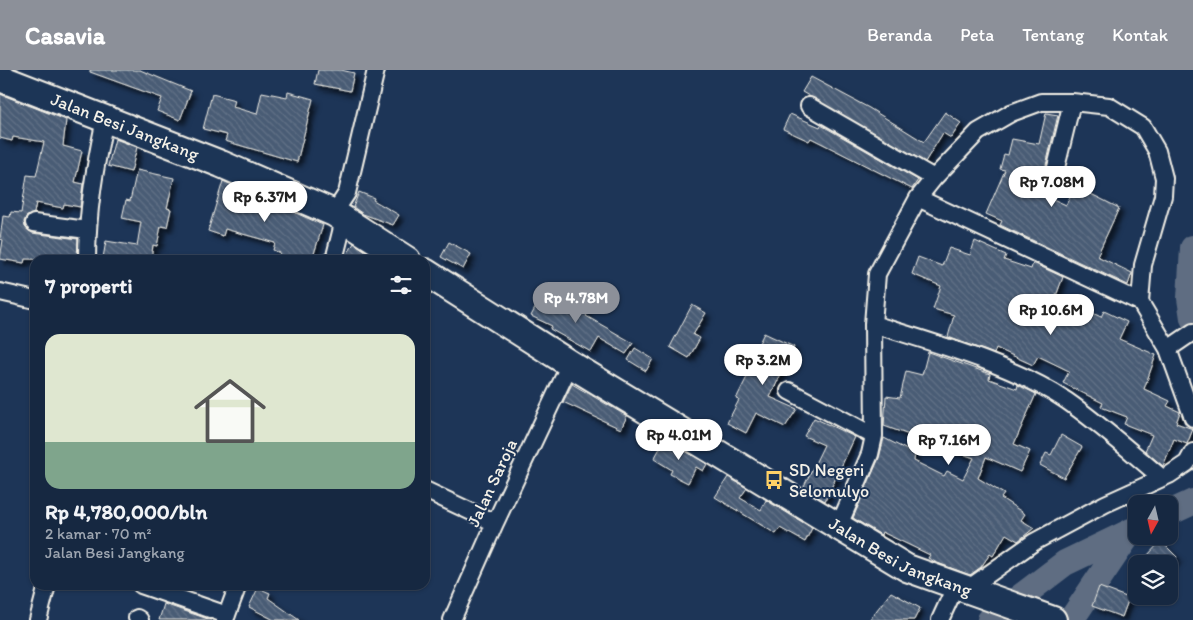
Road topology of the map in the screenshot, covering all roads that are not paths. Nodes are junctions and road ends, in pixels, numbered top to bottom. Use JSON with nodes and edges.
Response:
{"nodes":[{"id":1,"x":376,"y":70,"type":"edge"},
{"id":2,"x":0,"y":78,"type":"edge"},
{"id":3,"x":1072,"y":102,"type":"junction"},
{"id":4,"x":809,"y":106,"type":"dead end"},
{"id":5,"x":104,"y":119,"type":"junction"},
{"id":6,"x":934,"y":178,"type":"junction"},
{"id":7,"x":1052,"y":184,"type":"dead end"},
{"id":8,"x":918,"y":198,"type":"junction"},
{"id":9,"x":339,"y":216,"type":"junction"},
{"id":10,"x":34,"y":223,"type":"dead end"},
{"id":11,"x":87,"y":230,"type":"junction"},
{"id":12,"x":87,"y":255,"type":"edge"},
{"id":13,"x":335,"y":255,"type":"edge"},
{"id":14,"x":399,"y":255,"type":"edge"},
{"id":15,"x":430,"y":275,"type":"edge"},
{"id":16,"x":0,"y":292,"type":"edge"},
{"id":17,"x":30,"y":299,"type":"edge"},
{"id":18,"x":1140,"y":302,"type":"junction"},
{"id":19,"x":872,"y":324,"type":"junction"},
{"id":20,"x":1191,"y":334,"type":"edge"},
{"id":21,"x":1168,"y":349,"type":"junction"},
{"id":22,"x":570,"y":364,"type":"junction"},
{"id":23,"x":789,"y":391,"type":"dead end"},
{"id":24,"x":1193,"y":418,"type":"edge"},
{"id":25,"x":874,"y":436,"type":"junction"},
{"id":26,"x":1193,"y":452,"type":"edge"},
{"id":27,"x":1162,"y":478,"type":"junction"},
{"id":28,"x":430,"y":492,"type":"edge"},
{"id":29,"x":494,"y":523,"type":"junction"},
{"id":30,"x":839,"y":525,"type":"junction"},
{"id":31,"x":46,"y":590,"type":"edge"},
{"id":32,"x":154,"y":590,"type":"edge"},
{"id":33,"x":236,"y":590,"type":"edge"},
{"id":34,"x":972,"y":590,"type":"junction"},
{"id":35,"x":226,"y":618,"type":"edge"},
{"id":36,"x":38,"y":620,"type":"edge"},
{"id":37,"x":452,"y":620,"type":"edge"},
{"id":38,"x":940,"y":620,"type":"edge"},
{"id":39,"x":1053,"y":620,"type":"edge"}],
"edges":[{"from":1,"to":9,"type":"street"},
{"from":2,"to":5,"type":"main road","name":"Jalan Besi Jangkang"},
{"from":3,"to":6,"type":"street"},
{"from":3,"to":7,"type":"street"},
{"from":3,"to":18,"type":"street"},
{"from":4,"to":6,"type":"street"},
{"from":5,"to":9,"type":"main road","name":"Jalan Besi Jangkang"},
{"from":5,"to":11,"type":"street"},
{"from":6,"to":8,"type":"street"},
{"from":8,"to":18,"type":"street"},
{"from":8,"to":19,"type":"street"},
{"from":9,"to":13,"type":"street"},
{"from":9,"to":14,"type":"main road","name":"Jalan Besi Jangkang"},
{"from":10,"to":11,"type":"street"},
{"from":11,"to":12,"type":"street"},
{"from":15,"to":22,"type":"main road","name":"Jalan Besi Jangkang"},
{"from":16,"to":17,"type":"street"},
{"from":18,"to":21,"type":"street"},
{"from":19,"to":25,"type":"street"},
{"from":19,"to":27,"type":"street"},
{"from":20,"to":21,"type":"street"},
{"from":21,"to":24,"type":"street"},
{"from":22,"to":29,"type":"street","name":"Jalan Saroja"},
{"from":22,"to":30,"type":"main road","name":"Jalan Besi Jangkang"},
{"from":23,"to":25,"type":"street"},
{"from":25,"to":30,"type":"street"},
{"from":26,"to":27,"type":"street"},
{"from":27,"to":34,"type":"street"},
{"from":28,"to":29,"type":"street"},
{"from":29,"to":37,"type":"street","name":"Jalan Saroja"},
{"from":30,"to":34,"type":"main road","name":"Jalan Besi Jangkang"},
{"from":31,"to":36,"type":"street"},
{"from":32,"to":35,"type":"street"},
{"from":33,"to":35,"type":"street"},
{"from":34,"to":38,"type":"street"},
{"from":34,"to":39,"type":"main road","name":"Jalan Besi Jangkang"}]}
